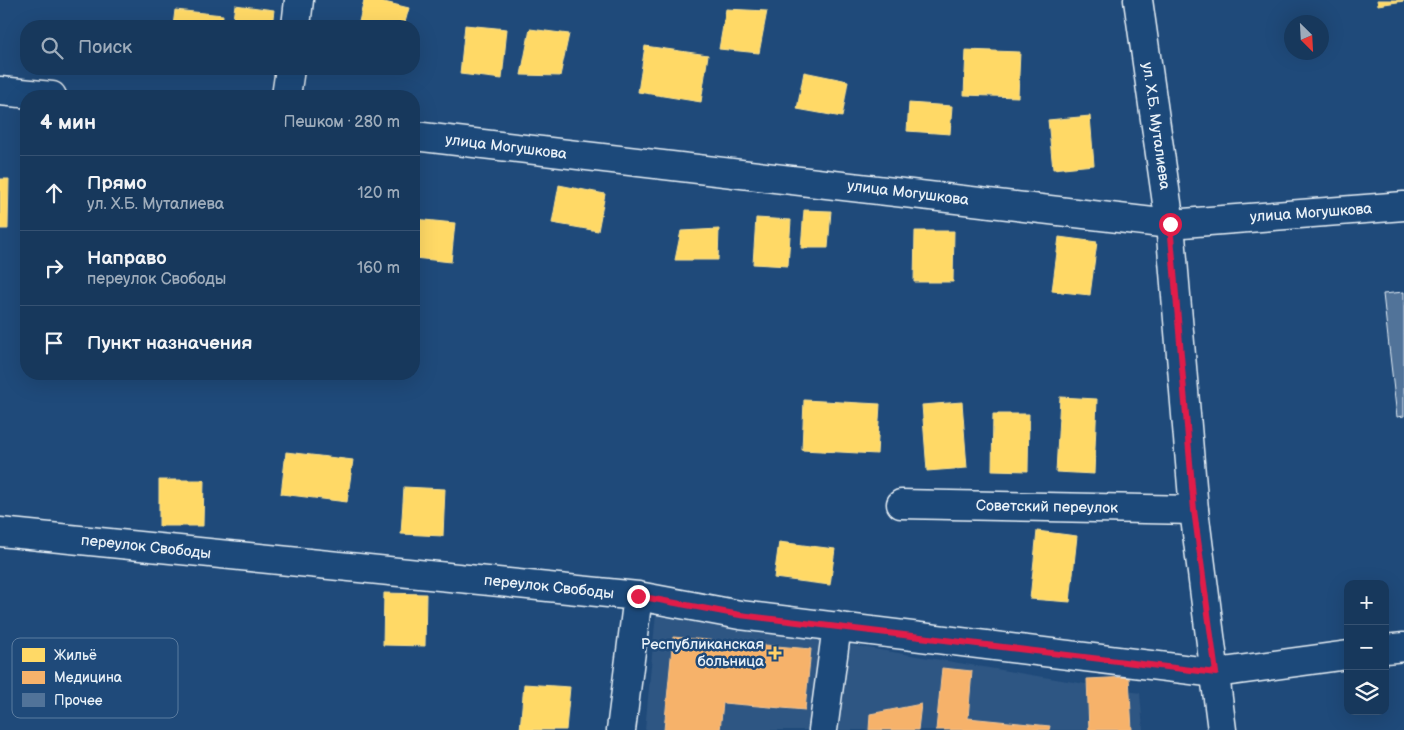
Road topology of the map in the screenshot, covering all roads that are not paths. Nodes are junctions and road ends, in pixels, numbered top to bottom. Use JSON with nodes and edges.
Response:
{"nodes":[{"id":1,"x":299,"y":0,"type":"edge"},
{"id":2,"x":1138,"y":0,"type":"edge"},
{"id":3,"x":297,"y":20,"type":"edge"},
{"id":4,"x":289,"y":75,"type":"edge"},
{"id":5,"x":287,"y":90,"type":"edge"},
{"id":6,"x":0,"y":91,"type":"edge"},
{"id":7,"x":20,"y":93,"type":"edge"},
{"id":8,"x":420,"y":137,"type":"edge"},
{"id":9,"x":1404,"y":206,"type":"edge"},
{"id":10,"x":1170,"y":224,"type":"junction"},
{"id":11,"x":901,"y":504,"type":"dead end"},
{"id":12,"x":1194,"y":510,"type":"junction"},
{"id":13,"x":0,"y":532,"type":"edge"},
{"id":14,"x":638,"y":596,"type":"junction"},
{"id":15,"x":837,"y":626,"type":"junction"},
{"id":16,"x":1404,"y":647,"type":"edge"},
{"id":17,"x":1389,"y":649,"type":"edge"},
{"id":18,"x":1344,"y":656,"type":"edge"},
{"id":19,"x":1216,"y":673,"type":"junction"},
{"id":20,"x":621,"y":730,"type":"edge"},
{"id":21,"x":823,"y":730,"type":"edge"},
{"id":22,"x":1222,"y":730,"type":"edge"}],
"edges":[{"from":1,"to":3,"type":"street"},
{"from":2,"to":10,"type":"street","name":"ул. Х.Б. Муталиева"},
{"from":4,"to":5,"type":"street"},
{"from":6,"to":7,"type":"street"},
{"from":8,"to":10,"type":"street","name":"улица Могушкова"},
{"from":9,"to":10,"type":"street","name":"улица Могушкова"},
{"from":10,"to":12,"type":"street","name":"ул. Х.Б. Муталиева"},
{"from":11,"to":12,"type":"street","name":"Советский переулок"},
{"from":12,"to":19,"type":"street","name":"ул. Х.Б. Муталиева"},
{"from":13,"to":14,"type":"street","name":"переулок Свободы"},
{"from":14,"to":15,"type":"street","name":"переулок Свободы"},
{"from":14,"to":20,"type":"street"},
{"from":15,"to":19,"type":"street","name":"переулок Свободы"},
{"from":15,"to":21,"type":"street"},
{"from":16,"to":17,"type":"street"},
{"from":18,"to":19,"type":"street","name":"переулок Свободы"},
{"from":19,"to":22,"type":"street","name":"ул. Х.Б. Муталиева"}]}
